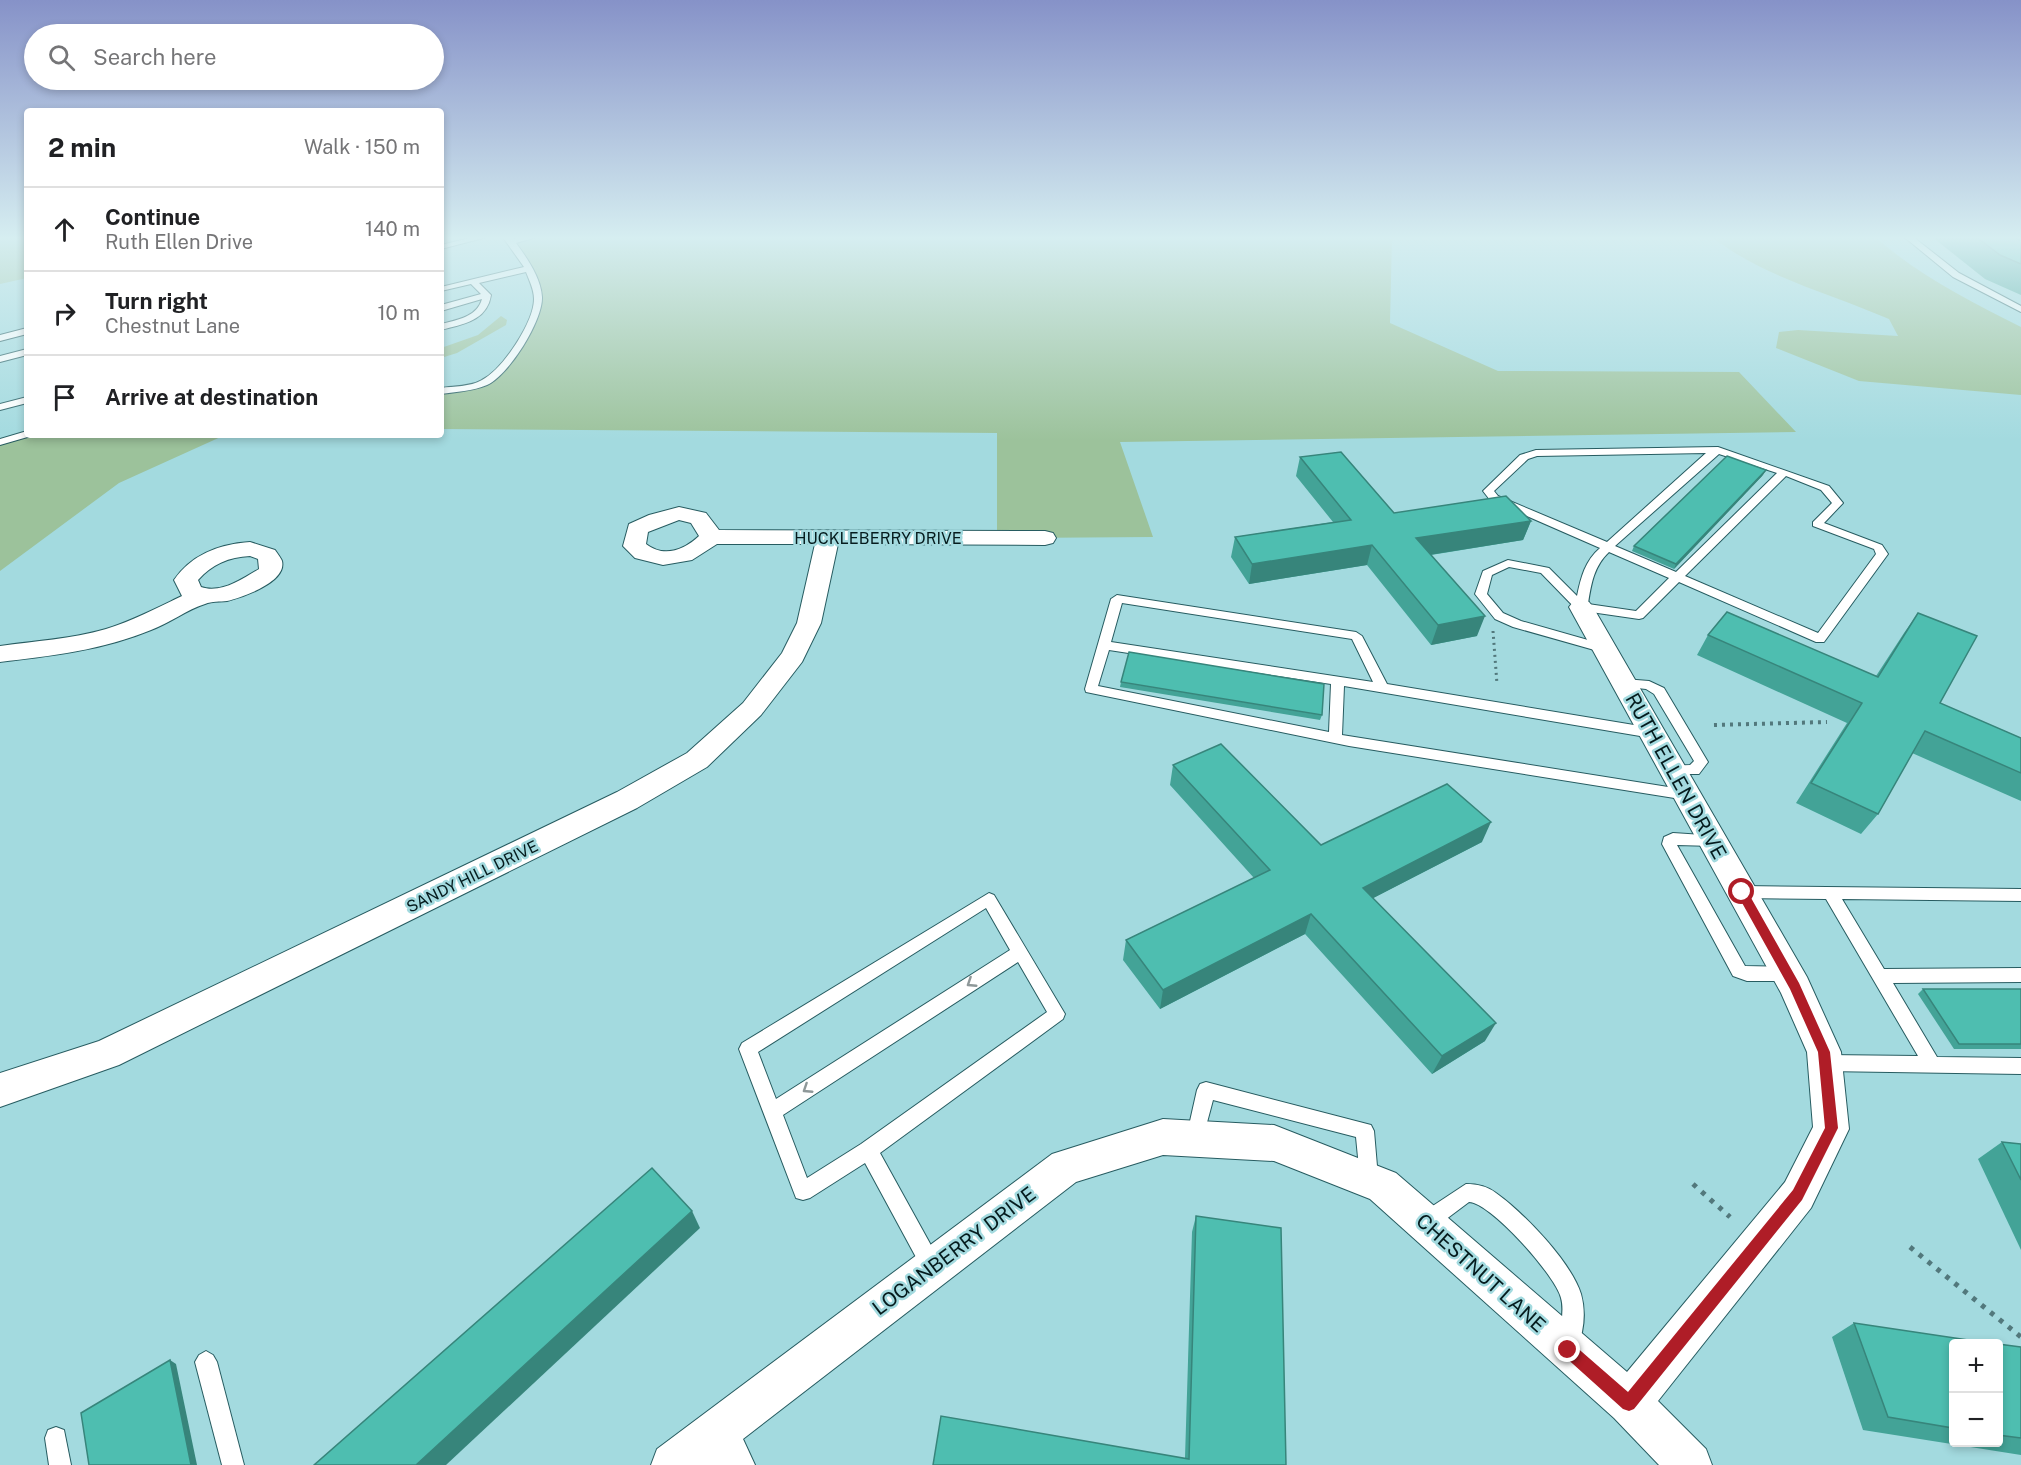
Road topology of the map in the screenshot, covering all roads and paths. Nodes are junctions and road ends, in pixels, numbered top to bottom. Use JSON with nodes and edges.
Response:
{"nodes":[{"id":1,"x":485,"y":304,"type":"edge"},
{"id":2,"x":536,"y":304,"type":"edge"},
{"id":3,"x":444,"y":326,"type":"edge"},
{"id":4,"x":24,"y":333,"type":"edge"},
{"id":5,"x":0,"y":338,"type":"edge"},
{"id":6,"x":24,"y":353,"type":"edge"},
{"id":7,"x":0,"y":359,"type":"edge"},
{"id":8,"x":444,"y":389,"type":"edge"},
{"id":9,"x":24,"y":401,"type":"edge"},
{"id":10,"x":0,"y":407,"type":"edge"},
{"id":11,"x":24,"y":435,"type":"edge"},
{"id":12,"x":0,"y":442,"type":"edge"},
{"id":13,"x":1718,"y":450,"type":"junction"},
{"id":14,"x":1784,"y":472,"type":"junction"},
{"id":15,"x":711,"y":537,"type":"dead end"},
{"id":16,"x":828,"y":538,"type":"junction"},
{"id":17,"x":1045,"y":538,"type":"dead end"},
{"id":18,"x":1608,"y":548,"type":"junction"},
{"id":19,"x":1678,"y":577,"type":"junction"},
{"id":20,"x":201,"y":596,"type":"dead end"},
{"id":21,"x":1581,"y":607,"type":"junction"},
{"id":22,"x":1492,"y":620,"type":"dead end"},
{"id":23,"x":1104,"y":645,"type":"junction"},
{"id":24,"x":1605,"y":650,"type":"junction"},
{"id":25,"x":0,"y":654,"type":"edge"},
{"id":26,"x":1338,"y":681,"type":"junction"},
{"id":27,"x":1624,"y":683,"type":"junction"},
{"id":28,"x":1497,"y":684,"type":"dead end"},
{"id":29,"x":1383,"y":688,"type":"junction"},
{"id":30,"x":1827,"y":722,"type":"dead end"},
{"id":31,"x":1714,"y":725,"type":"dead end"},
{"id":32,"x":1652,"y":733,"type":"junction"},
{"id":33,"x":1335,"y":738,"type":"junction"},
{"id":34,"x":1680,"y":782,"type":"junction"},
{"id":35,"x":1713,"y":840,"type":"junction"},
{"id":36,"x":1742,"y":892,"type":"junction"},
{"id":37,"x":1830,"y":893,"type":"junction"},
{"id":38,"x":2021,"y":895,"type":"edge"},
{"id":39,"x":1020,"y":952,"type":"junction"},
{"id":40,"x":1788,"y":974,"type":"junction"},
{"id":41,"x":2021,"y":975,"type":"edge"},
{"id":42,"x":1879,"y":976,"type":"junction"},
{"id":43,"x":1825,"y":1063,"type":"junction"},
{"id":44,"x":1932,"y":1064,"type":"junction"},
{"id":45,"x":2021,"y":1066,"type":"edge"},
{"id":46,"x":0,"y":1090,"type":"edge"},
{"id":47,"x":773,"y":1111,"type":"junction"},
{"id":48,"x":1195,"y":1139,"type":"junction"},
{"id":49,"x":1274,"y":1143,"type":"joint"},
{"id":50,"x":868,"y":1150,"type":"junction"},
{"id":51,"x":1369,"y":1180,"type":"junction"},
{"id":52,"x":1694,"y":1184,"type":"dead end"},
{"id":53,"x":1730,"y":1217,"type":"dead end"},
{"id":54,"x":1425,"y":1223,"type":"junction"},
{"id":55,"x":1910,"y":1247,"type":"dead end"},
{"id":56,"x":932,"y":1267,"type":"junction"},
{"id":57,"x":2021,"y":1337,"type":"edge"},
{"id":58,"x":1568,"y":1350,"type":"junction"},
{"id":59,"x":206,"y":1362,"type":"dead end"},
{"id":60,"x":1629,"y":1403,"type":"junction"},
{"id":61,"x":56,"y":1438,"type":"dead end"},
{"id":62,"x":725,"y":1449,"type":"edge"},
{"id":63,"x":60,"y":1465,"type":"edge"},
{"id":64,"x":233,"y":1465,"type":"edge"},
{"id":65,"x":673,"y":1465,"type":"edge"},
{"id":66,"x":1690,"y":1465,"type":"edge"}],
"edges":[{"from":1,"to":3,"type":"lane"},
{"from":2,"to":8,"type":"lane"},
{"from":4,"to":5,"type":"lane"},
{"from":6,"to":7,"type":"lane"},
{"from":9,"to":10,"type":"lane"},
{"from":11,"to":12,"type":"lane"},
{"from":13,"to":14,"type":"lane"},
{"from":13,"to":18,"type":"lane"},
{"from":13,"to":18,"type":"lane"},
{"from":14,"to":19,"type":"lane"},
{"from":14,"to":19,"type":"lane"},
{"from":15,"to":16,"type":"street","name":"HUCKLEBERRY DRIVE"},
{"from":16,"to":17,"type":"street","name":"HUCKLEBERRY DRIVE"},
{"from":16,"to":46,"type":"street","name":"SANDY HILL DRIVE"},
{"from":18,"to":19,"type":"lane"},
{"from":18,"to":21,"type":"lane"},
{"from":19,"to":21,"type":"lane"},
{"from":20,"to":25,"type":"street"},
{"from":21,"to":24,"type":"street","name":"RUTH ELLEN DRIVE"},
{"from":21,"to":24,"type":"lane"},
{"from":22,"to":28,"type":"path"},
{"from":23,"to":26,"type":"lane"},
{"from":23,"to":29,"type":"lane"},
{"from":23,"to":33,"type":"lane"},
{"from":24,"to":27,"type":"street","name":"RUTH ELLEN DRIVE"},
{"from":26,"to":29,"type":"lane"},
{"from":26,"to":33,"type":"lane"},
{"from":27,"to":32,"type":"street","name":"RUTH ELLEN DRIVE"},
{"from":27,"to":34,"type":"lane"},
{"from":29,"to":32,"type":"lane"},
{"from":30,"to":31,"type":"path"},
{"from":32,"to":34,"type":"street","name":"RUTH ELLEN DRIVE"},
{"from":33,"to":34,"type":"lane"},
{"from":34,"to":35,"type":"street","name":"RUTH ELLEN DRIVE"},
{"from":35,"to":36,"type":"street","name":"RUTH ELLEN DRIVE"},
{"from":35,"to":40,"type":"lane"},
{"from":36,"to":37,"type":"lane"},
{"from":36,"to":40,"type":"street","name":"RUTH ELLEN DRIVE"},
{"from":37,"to":38,"type":"lane"},
{"from":37,"to":42,"type":"lane"},
{"from":39,"to":47,"type":"lane","one_way":true},
{"from":39,"to":47,"type":"lane"},
{"from":39,"to":50,"type":"lane"},
{"from":40,"to":43,"type":"street","name":"RUTH ELLEN DRIVE"},
{"from":41,"to":42,"type":"lane"},
{"from":42,"to":44,"type":"lane"},
{"from":43,"to":44,"type":"lane"},
{"from":43,"to":60,"type":"street","name":"RUTH ELLEN DRIVE"},
{"from":44,"to":45,"type":"lane"},
{"from":47,"to":50,"type":"lane"},
{"from":48,"to":49,"type":"street","name":"LOGANBERRY DRIVE"},
{"from":48,"to":51,"type":"lane"},
{"from":48,"to":56,"type":"street","name":"LOGANBERRY DRIVE"},
{"from":49,"to":51,"type":"street","name":"CHESTNUT LANE"},
{"from":50,"to":56,"type":"lane"},
{"from":51,"to":54,"type":"street","name":"CHESTNUT LANE"},
{"from":52,"to":53,"type":"path"},
{"from":54,"to":58,"type":"street","name":"CHESTNUT LANE"},
{"from":54,"to":58,"type":"lane"},
{"from":55,"to":57,"type":"path"},
{"from":56,"to":62,"type":"street","name":"LOGANBERRY DRIVE"},
{"from":58,"to":60,"type":"street","name":"CHESTNUT LANE"},
{"from":59,"to":64,"type":"lane"},
{"from":60,"to":66,"type":"street","name":"CHESTNUT LANE"},
{"from":61,"to":63,"type":"lane"},
{"from":62,"to":65,"type":"street","name":"LOGANBERRY DRIVE"}]}
